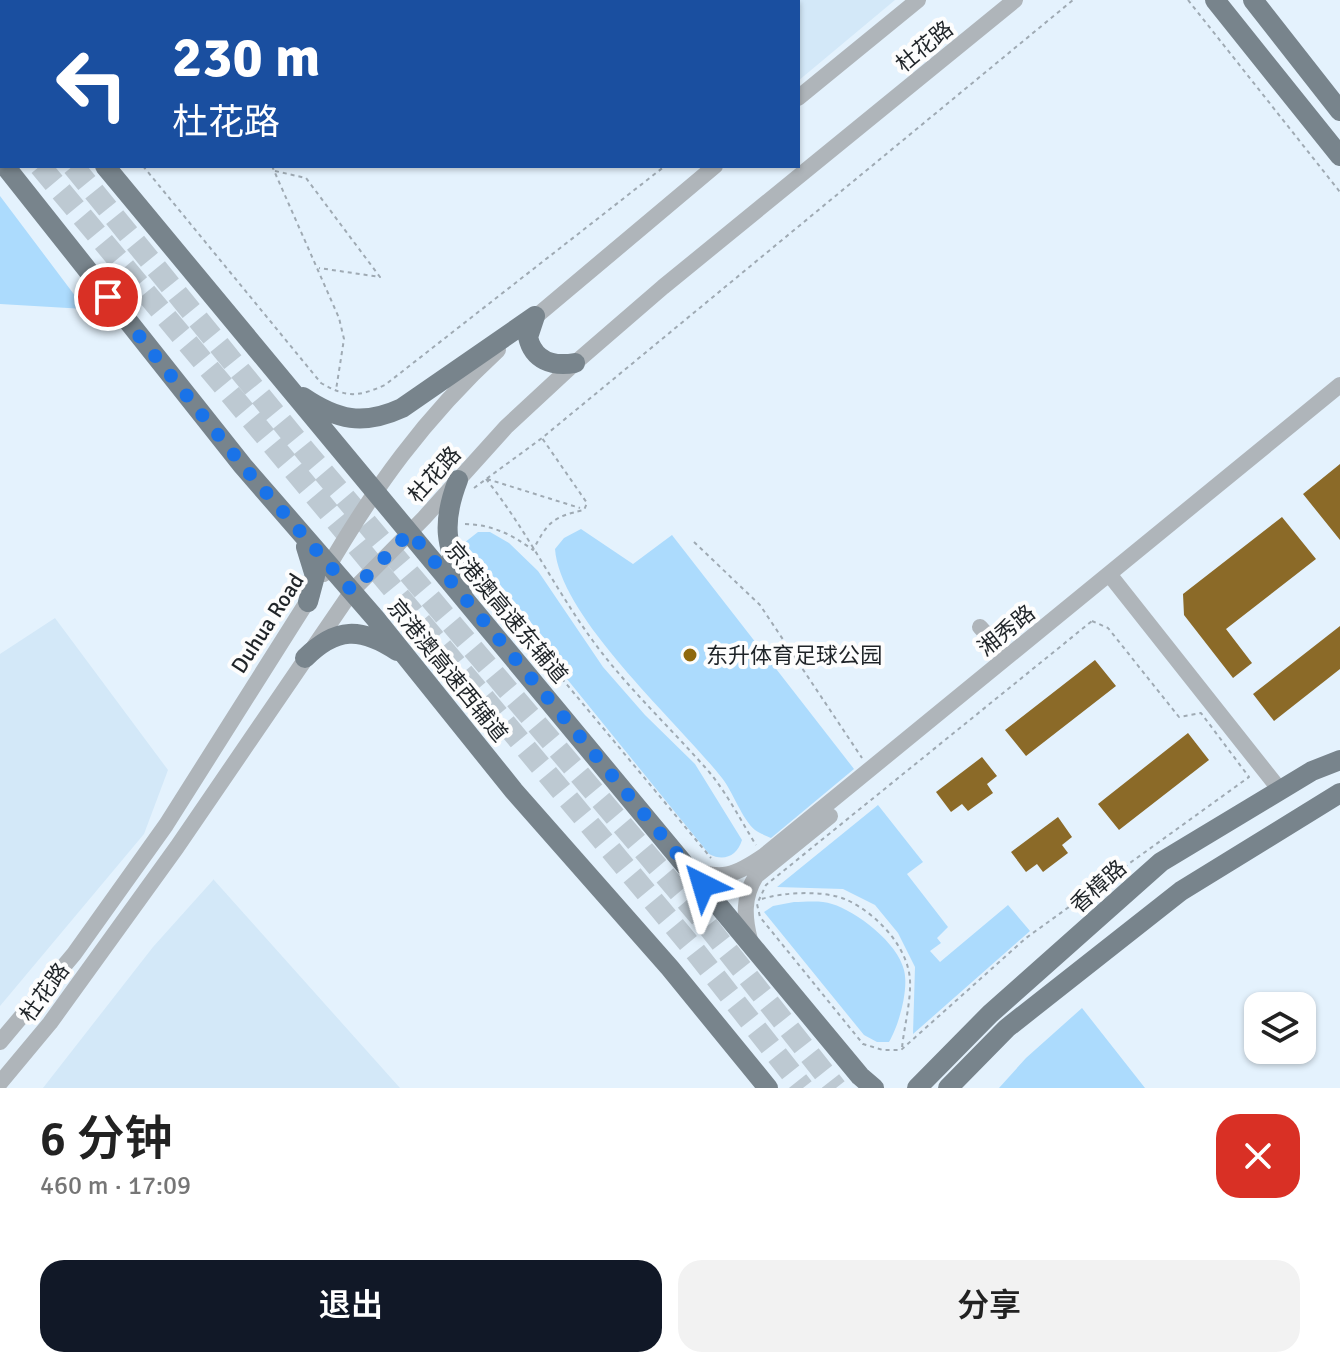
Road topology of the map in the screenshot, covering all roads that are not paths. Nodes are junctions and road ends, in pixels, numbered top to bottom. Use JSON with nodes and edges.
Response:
{"nodes":[{"id":1,"x":918,"y":0,"type":"edge"},
{"id":2,"x":1015,"y":0,"type":"edge"},
{"id":3,"x":1215,"y":0,"type":"edge"},
{"id":4,"x":1253,"y":0,"type":"edge"},
{"id":5,"x":1263,"y":0,"type":"edge"},
{"id":6,"x":1279,"y":32,"type":"junction"},
{"id":7,"x":800,"y":96,"type":"edge"},
{"id":8,"x":1340,"y":111,"type":"edge"},
{"id":9,"x":1340,"y":156,"type":"edge"},
{"id":10,"x":6,"y":168,"type":"edge"},
{"id":11,"x":107,"y":168,"type":"edge"},
{"id":12,"x":713,"y":168,"type":"edge"},
{"id":13,"x":535,"y":316,"type":"junction"},
{"id":14,"x":575,"y":363,"type":"junction"},
{"id":15,"x":282,"y":382,"type":"junction"},
{"id":16,"x":1340,"y":385,"type":"edge"},
{"id":17,"x":1340,"y":399,"type":"edge"},
{"id":18,"x":464,"y":488,"type":"junction"},
{"id":19,"x":376,"y":492,"type":"junction"},
{"id":20,"x":289,"y":520,"type":"junction"},
{"id":21,"x":410,"y":532,"type":"junction"},
{"id":22,"x":329,"y":566,"type":"junction"},
{"id":23,"x":1112,"y":578,"type":"junction"},
{"id":24,"x":352,"y":591,"type":"junction"},
{"id":25,"x":308,"y":602,"type":"junction"},
{"id":26,"x":476,"y":613,"type":"junction"},
{"id":27,"x":980,"y":627,"type":"dead end"},
{"id":28,"x":1007,"y":657,"type":"junction"},
{"id":29,"x":305,"y":658,"type":"junction"},
{"id":30,"x":409,"y":661,"type":"junction"},
{"id":31,"x":1340,"y":760,"type":"edge"},
{"id":32,"x":1280,"y":790,"type":"junction"},
{"id":33,"x":1340,"y":793,"type":"edge"},
{"id":34,"x":687,"y":866,"type":"junction"},
{"id":35,"x":750,"y":940,"type":"junction"},
{"id":36,"x":0,"y":1042,"type":"edge"},
{"id":37,"x":0,"y":1083,"type":"edge"},
{"id":38,"x":768,"y":1088,"type":"edge"},
{"id":39,"x":874,"y":1088,"type":"edge"},
{"id":40,"x":917,"y":1088,"type":"edge"},
{"id":41,"x":948,"y":1088,"type":"edge"}],
"edges":[{"from":1,"to":7,"type":"street"},
{"from":2,"to":14,"type":"street","name":"杜花路"},
{"from":3,"to":9,"type":"main road"},
{"from":4,"to":6,"type":"main road"},
{"from":5,"to":6,"type":"street"},
{"from":6,"to":8,"type":"main road"},
{"from":10,"to":20,"type":"main road","name":"京港澳高速西辅道"},
{"from":11,"to":15,"type":"main road","name":"京港澳高速东辅道"},
{"from":12,"to":13,"type":"street","name":"Duhua Road"},
{"from":13,"to":14,"type":"main road"},
{"from":13,"to":15,"type":"main road"},
{"from":13,"to":19,"type":"street","name":"Duhua Road"},
{"from":14,"to":18,"type":"street","name":"杜花路"},
{"from":15,"to":19,"type":"main road","name":"京港澳高速东辅道"},
{"from":16,"to":23,"type":"street","name":"湘秀路"},
{"from":17,"to":23,"type":"street","name":"湘秀路"},
{"from":18,"to":21,"type":"street","name":"杜花路"},
{"from":18,"to":26,"type":"main road"},
{"from":19,"to":21,"type":"main road","name":"京港澳高速东辅道"},
{"from":19,"to":22,"type":"street","name":"Duhua Road"},
{"from":20,"to":22,"type":"main road","name":"京港澳高速西辅道"},
{"from":20,"to":25,"type":"main road"},
{"from":21,"to":24,"type":"street","name":"杜花路"},
{"from":21,"to":26,"type":"main road","name":"京港澳高速东辅道"},
{"from":22,"to":24,"type":"main road","name":"京港澳高速西辅道"},
{"from":22,"to":25,"type":"street","name":"Duhua Road"},
{"from":23,"to":28,"type":"street","name":"湘秀路"},
{"from":23,"to":32,"type":"street"},
{"from":23,"to":35,"type":"street","name":"湘秀路"},
{"from":24,"to":29,"type":"street","name":"杜花路"},
{"from":24,"to":30,"type":"main road","name":"京港澳高速西辅道"},
{"from":25,"to":36,"type":"street","name":"Duhua Road"},
{"from":26,"to":34,"type":"main road","name":"京港澳高速东辅道"},
{"from":27,"to":28,"type":"street"},
{"from":28,"to":34,"type":"street","name":"湘秀路"},
{"from":29,"to":30,"type":"main road"},
{"from":29,"to":37,"type":"street","name":"杜花路"},
{"from":30,"to":38,"type":"main road","name":"京港澳高速西辅道"},
{"from":31,"to":32,"type":"main road","name":"香樟路"},
{"from":32,"to":40,"type":"main road","name":"香樟路"},
{"from":33,"to":41,"type":"main road"},
{"from":34,"to":35,"type":"main road","name":"京港澳高速东辅道"},
{"from":35,"to":39,"type":"main road","name":"京港澳高速东辅道"}]}
